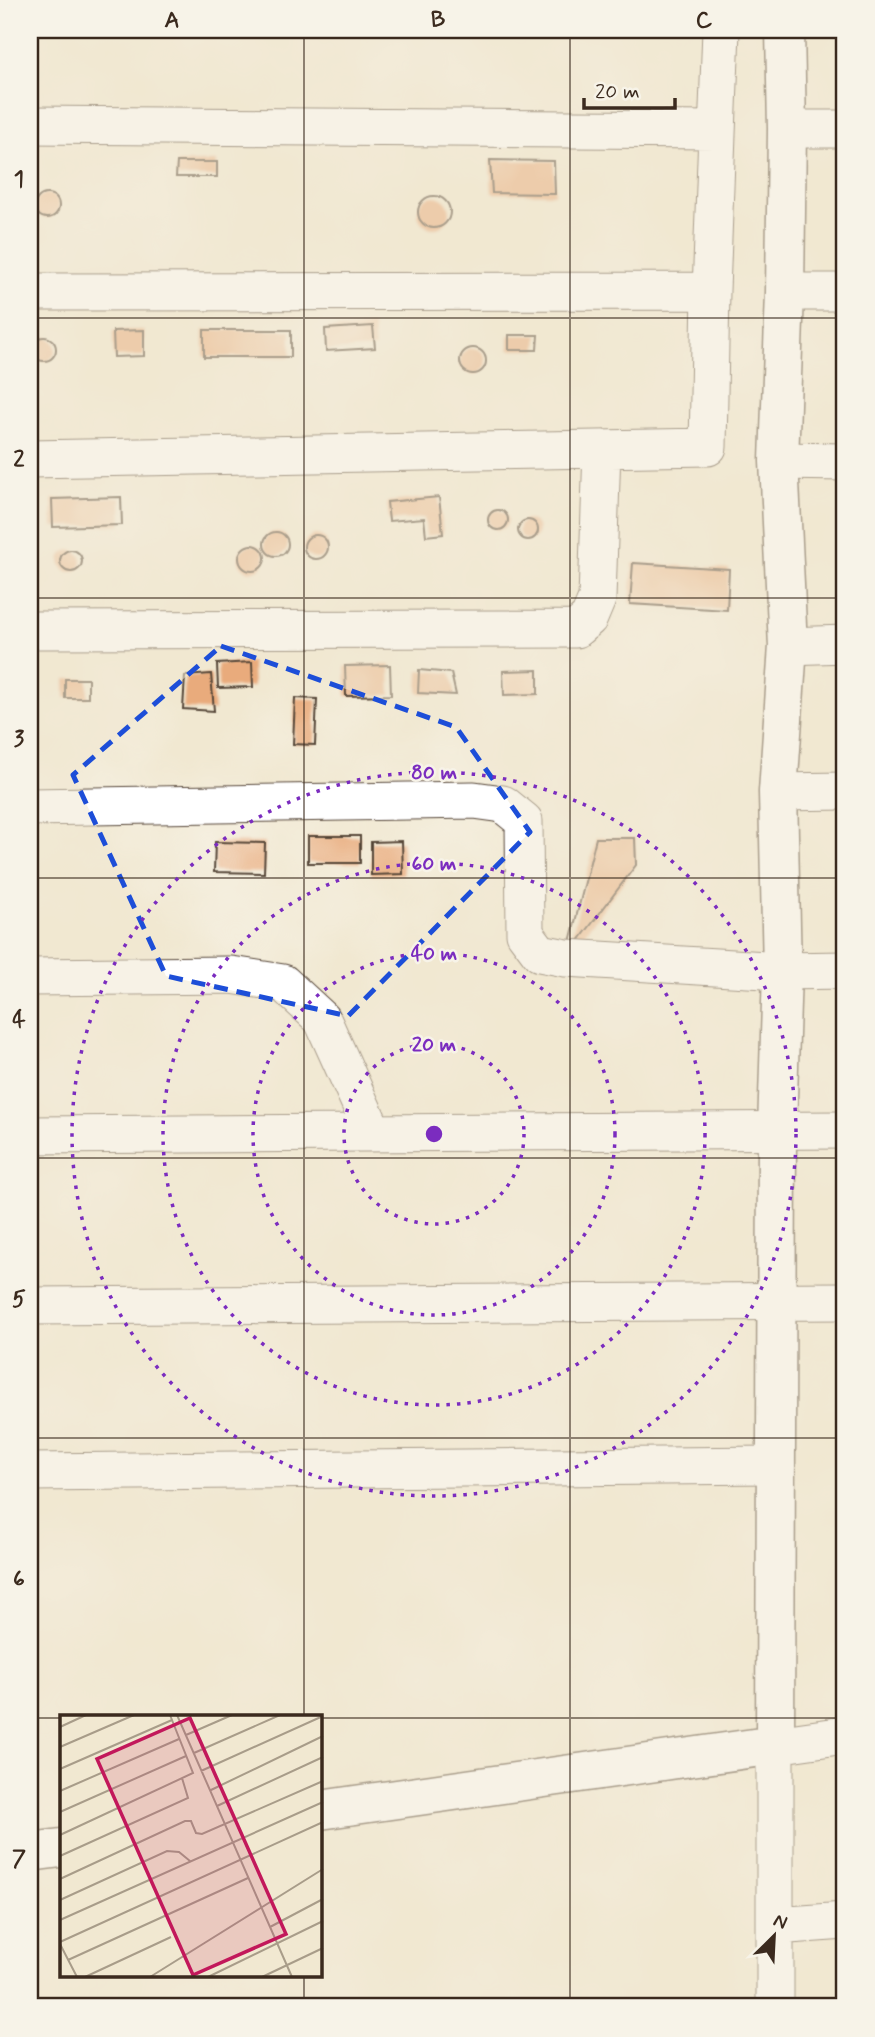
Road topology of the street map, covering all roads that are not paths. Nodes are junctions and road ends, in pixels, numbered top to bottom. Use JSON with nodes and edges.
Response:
{"nodes":[{"id":1,"x":721,"y":30,"type":"edge"},
{"id":2,"x":785,"y":30,"type":"edge"},
{"id":3,"x":30,"y":125,"type":"edge"},
{"id":4,"x":788,"y":129,"type":"junction"},
{"id":5,"x":845,"y":129,"type":"edge"},
{"id":6,"x":717,"y":130,"type":"junction"},
{"id":7,"x":711,"y":291,"type":"junction"},
{"id":8,"x":30,"y":292,"type":"edge"},
{"id":9,"x":785,"y":292,"type":"junction"},
{"id":10,"x":845,"y":292,"type":"edge"},
{"id":11,"x":602,"y":449,"type":"junction"},
{"id":12,"x":30,"y":459,"type":"edge"},
{"id":13,"x":779,"y":461,"type":"junction"},
{"id":14,"x":845,"y":461,"type":"edge"},
{"id":15,"x":30,"y":630,"type":"edge"},
{"id":16,"x":845,"y":644,"type":"edge"},
{"id":17,"x":788,"y":646,"type":"junction"},
{"id":18,"x":845,"y":791,"type":"edge"},
{"id":19,"x":778,"y":792,"type":"junction"},
{"id":20,"x":30,"y":807,"type":"edge"},
{"id":21,"x":845,"y":970,"type":"edge"},
{"id":22,"x":782,"y":971,"type":"junction"},
{"id":23,"x":30,"y":976,"type":"edge"},
{"id":24,"x":777,"y":1130,"type":"junction"},
{"id":25,"x":845,"y":1130,"type":"edge"},
{"id":26,"x":373,"y":1132,"type":"junction"},
{"id":27,"x":30,"y":1135,"type":"edge"},
{"id":28,"x":845,"y":1301,"type":"edge"},
{"id":29,"x":776,"y":1302,"type":"junction"},
{"id":30,"x":30,"y":1306,"type":"edge"},
{"id":31,"x":776,"y":1465,"type":"junction"},
{"id":32,"x":30,"y":1472,"type":"edge"},
{"id":33,"x":845,"y":1735,"type":"edge"},
{"id":34,"x":775,"y":1745,"type":"junction"},
{"id":35,"x":322,"y":1810,"type":"edge"},
{"id":36,"x":60,"y":1848,"type":"edge"},
{"id":37,"x":30,"y":1852,"type":"edge"},
{"id":38,"x":845,"y":1921,"type":"edge"},
{"id":39,"x":775,"y":1926,"type":"junction"},
{"id":40,"x":775,"y":2007,"type":"edge"}],
"edges":[{"from":1,"to":6,"type":"street"},
{"from":2,"to":4,"type":"street"},
{"from":3,"to":6,"type":"street"},
{"from":4,"to":5,"type":"street"},
{"from":4,"to":9,"type":"street"},
{"from":6,"to":7,"type":"street"},
{"from":7,"to":8,"type":"street"},
{"from":7,"to":11,"type":"street"},
{"from":9,"to":10,"type":"street"},
{"from":9,"to":13,"type":"street"},
{"from":11,"to":12,"type":"street"},
{"from":11,"to":15,"type":"street"},
{"from":13,"to":14,"type":"street"},
{"from":13,"to":17,"type":"street"},
{"from":16,"to":17,"type":"street"},
{"from":17,"to":19,"type":"street"},
{"from":18,"to":19,"type":"street"},
{"from":19,"to":22,"type":"street"},
{"from":20,"to":22,"type":"street"},
{"from":21,"to":22,"type":"street"},
{"from":22,"to":24,"type":"street"},
{"from":23,"to":26,"type":"street"},
{"from":24,"to":25,"type":"street"},
{"from":24,"to":26,"type":"street"},
{"from":24,"to":29,"type":"street"},
{"from":26,"to":27,"type":"street"},
{"from":28,"to":29,"type":"street"},
{"from":29,"to":30,"type":"street"},
{"from":29,"to":31,"type":"street"},
{"from":31,"to":32,"type":"street"},
{"from":31,"to":34,"type":"street"},
{"from":33,"to":34,"type":"street"},
{"from":34,"to":35,"type":"street"},
{"from":34,"to":39,"type":"street"},
{"from":36,"to":37,"type":"street"},
{"from":38,"to":39,"type":"street"},
{"from":39,"to":40,"type":"street"}]}
